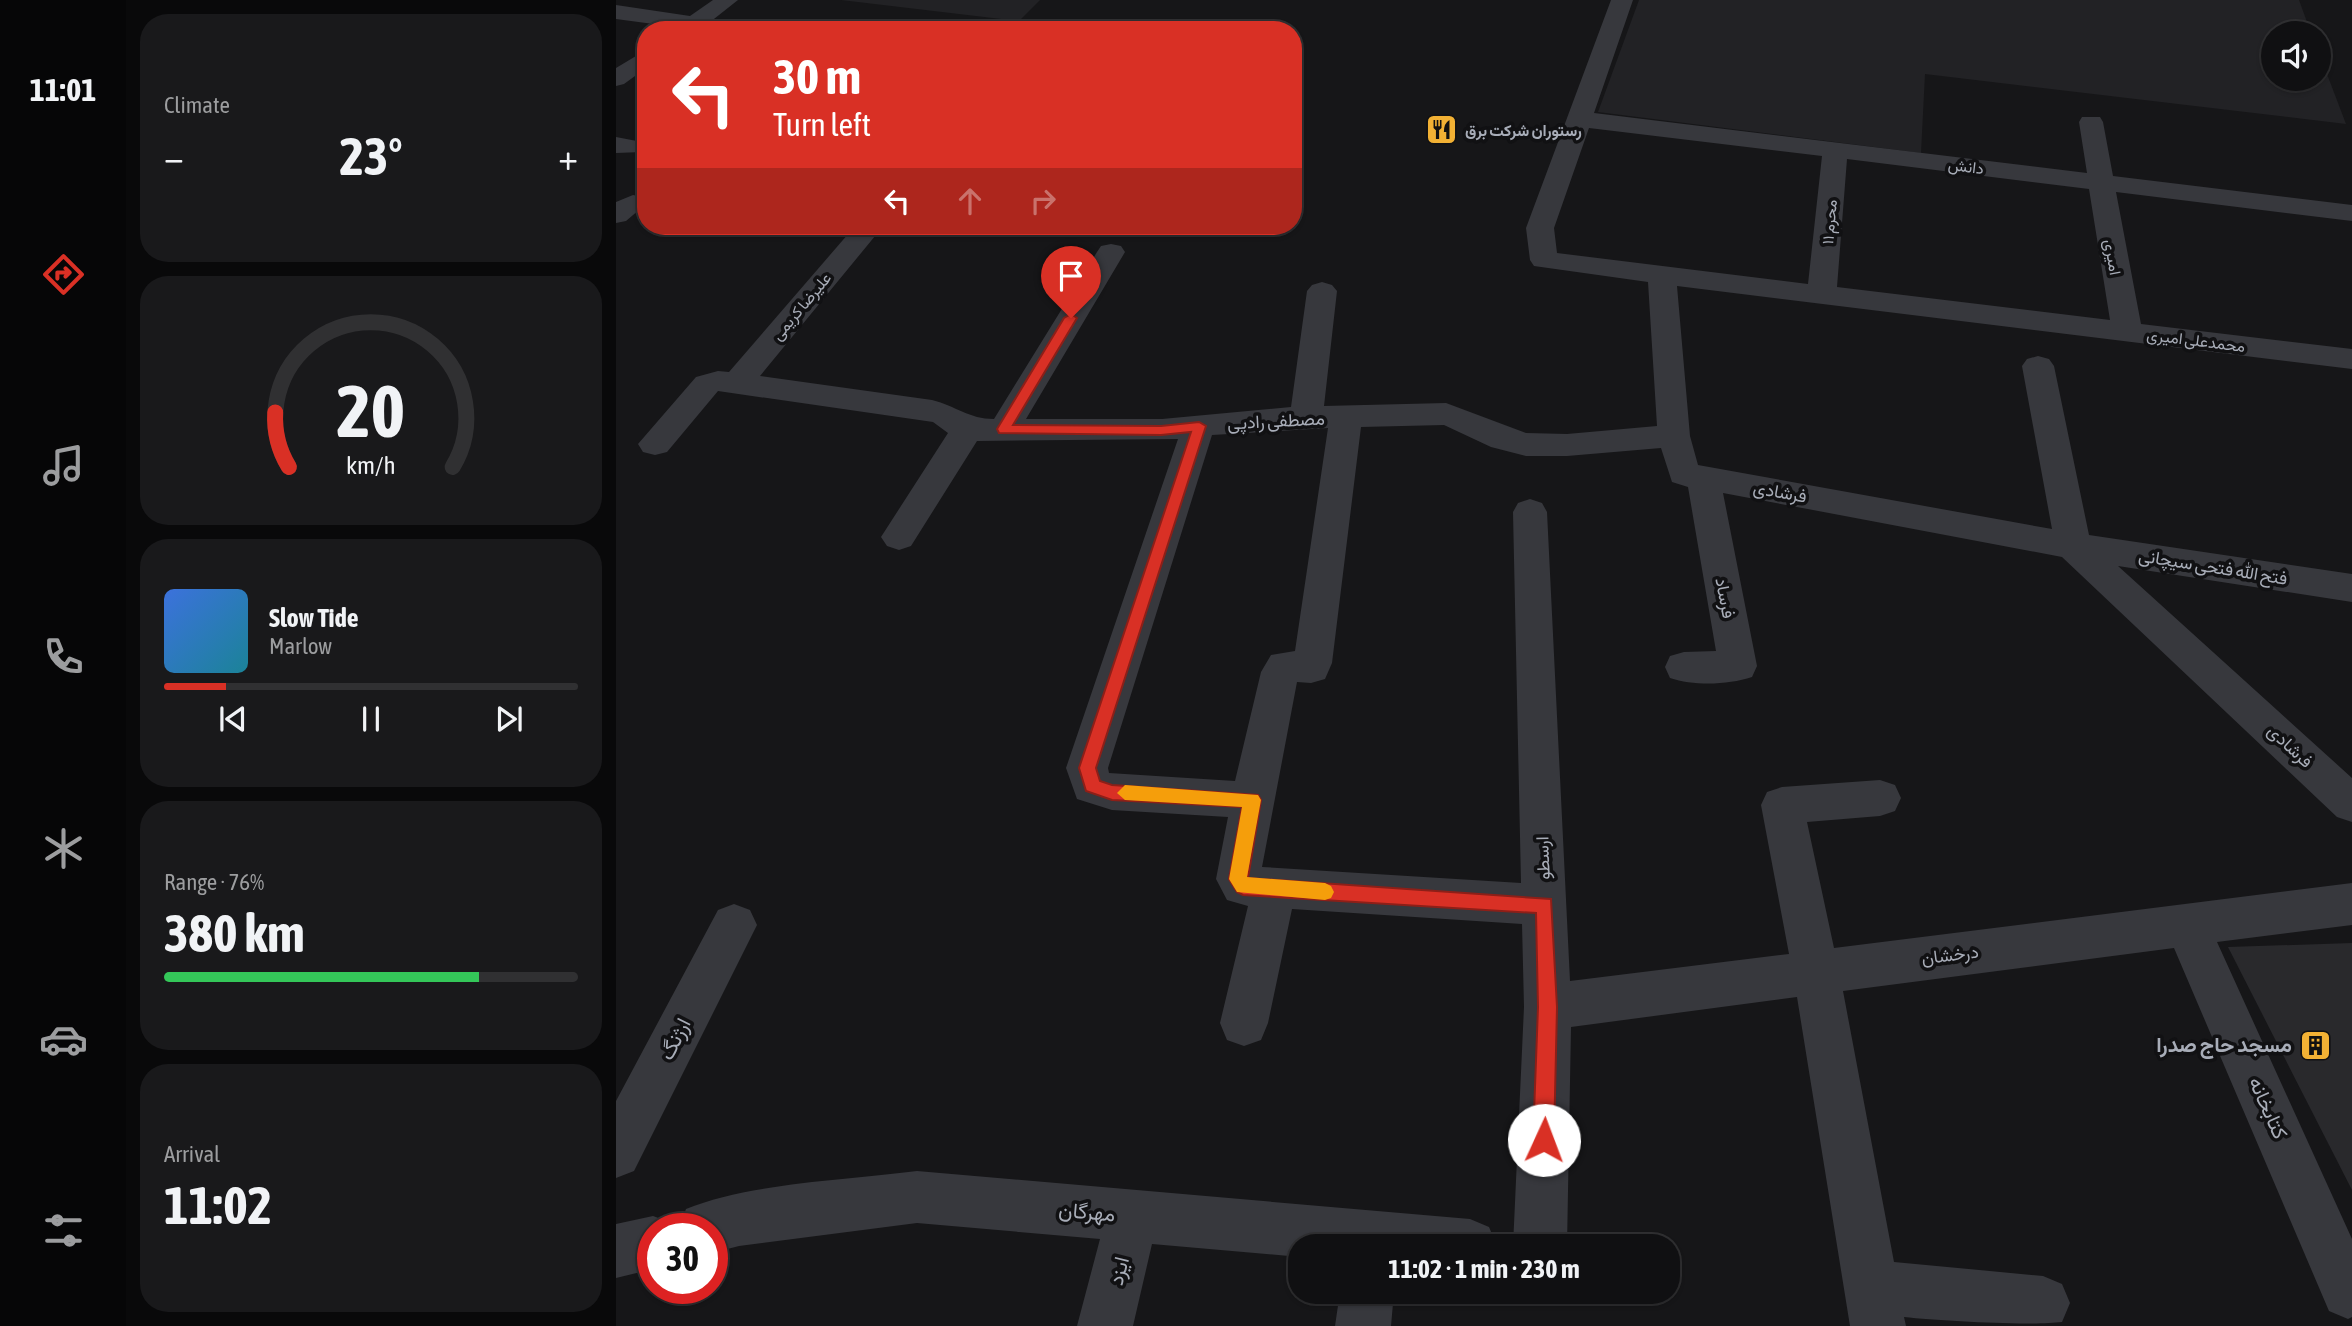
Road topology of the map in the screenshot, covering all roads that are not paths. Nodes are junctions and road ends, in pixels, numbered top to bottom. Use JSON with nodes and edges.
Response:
{"nodes":[{"id":1,"x":727,"y":0,"type":"edge"},
{"id":2,"x":1622,"y":0,"type":"edge"},
{"id":3,"x":616,"y":12,"type":"edge"},
{"id":4,"x":664,"y":21,"type":"edge"},
{"id":5,"x":697,"y":21,"type":"edge"},
{"id":6,"x":637,"y":64,"type":"edge"},
{"id":7,"x":616,"y":79,"type":"edge"},
{"id":8,"x":1579,"y":118,"type":"junction"},
{"id":9,"x":2091,"y":122,"type":"dead end"},
{"id":10,"x":1835,"y":150,"type":"junction"},
{"id":11,"x":2100,"y":182,"type":"junction"},
{"id":12,"x":2352,"y":214,"type":"edge"},
{"id":13,"x":861,"y":235,"type":"edge"},
{"id":14,"x":1111,"y":252,"type":"dead end"},
{"id":15,"x":1662,"y":275,"type":"junction"},
{"id":16,"x":1322,"y":291,"type":"dead end"},
{"id":17,"x":1822,"y":295,"type":"junction"},
{"id":18,"x":2127,"y":332,"type":"junction"},
{"id":19,"x":2352,"y":359,"type":"edge"},
{"id":20,"x":2038,"y":366,"type":"dead end"},
{"id":21,"x":724,"y":382,"type":"junction"},
{"id":22,"x":1306,"y":418,"type":"junction"},
{"id":23,"x":1346,"y":418,"type":"junction"},
{"id":24,"x":1199,"y":426,"type":"junction"},
{"id":25,"x":1004,"y":429,"type":"junction"},
{"id":26,"x":967,"y":430,"type":"junction"},
{"id":27,"x":1674,"y":436,"type":"junction"},
{"id":28,"x":655,"y":444,"type":"dead end"},
{"id":29,"x":1703,"y":478,"type":"junction"},
{"id":30,"x":1530,"y":512,"type":"dead end"},
{"id":31,"x":900,"y":537,"type":"dead end"},
{"id":32,"x":2073,"y":546,"type":"junction"},
{"id":33,"x":2352,"y":588,"type":"edge"},
{"id":34,"x":1684,"y":667,"type":"dead end"},
{"id":35,"x":1880,"y":797,"type":"dead end"},
{"id":36,"x":1252,"y":800,"type":"junction"},
{"id":37,"x":2352,"y":804,"type":"edge"},
{"id":38,"x":1274,"y":888,"type":"junction"},
{"id":39,"x":2352,"y":904,"type":"edge"},
{"id":40,"x":1545,"y":905,"type":"junction"},
{"id":41,"x":734,"y":925,"type":"dead end"},
{"id":42,"x":2187,"y":925,"type":"junction"},
{"id":43,"x":1816,"y":972,"type":"junction"},
{"id":44,"x":1548,"y":1007,"type":"junction"},
{"id":45,"x":1244,"y":1023,"type":"dead end"},
{"id":46,"x":616,"y":1153,"type":"edge"},
{"id":47,"x":1132,"y":1216,"type":"junction"},
{"id":48,"x":728,"y":1223,"type":"edge"},
{"id":49,"x":1298,"y":1234,"type":"edge"},
{"id":50,"x":1540,"y":1234,"type":"edge"},
{"id":51,"x":637,"y":1246,"type":"edge"},
{"id":52,"x":616,"y":1251,"type":"edge"},
{"id":53,"x":2348,"y":1292,"type":"dead end"},
{"id":54,"x":2043,"y":1303,"type":"dead end"},
{"id":55,"x":1366,"y":1304,"type":"edge"},
{"id":56,"x":1874,"y":1307,"type":"edge"},
{"id":57,"x":1105,"y":1326,"type":"edge"},
{"id":58,"x":1363,"y":1326,"type":"edge"}],
"edges":[{"from":1,"to":5,"type":"street"},
{"from":2,"to":8,"type":"street"},
{"from":3,"to":4,"type":"street"},
{"from":6,"to":7,"type":"street"},
{"from":8,"to":10,"type":"street","name":"دانش"},
{"from":8,"to":15,"type":"street"},
{"from":9,"to":11,"type":"street","name":"امیری"},
{"from":10,"to":11,"type":"street","name":"دانش"},
{"from":10,"to":17,"type":"street","name":"۱۱ محرم"},
{"from":11,"to":12,"type":"street","name":"دانش"},
{"from":11,"to":18,"type":"street","name":"امیری"},
{"from":13,"to":21,"type":"street","name":"علیرضا کریمی"},
{"from":14,"to":25,"type":"street"},
{"from":15,"to":17,"type":"street"},
{"from":15,"to":27,"type":"street","name":"فرشادی"},
{"from":16,"to":22,"type":"street"},
{"from":17,"to":18,"type":"street","name":"محمدعلی امیری"},
{"from":18,"to":19,"type":"street","name":"محمدعلی امیری"},
{"from":20,"to":32,"type":"street"},
{"from":21,"to":26,"type":"street"},
{"from":21,"to":28,"type":"street","name":"علیرضا کریمی"},
{"from":22,"to":23,"type":"street","name":"مصطفی رادپی"},
{"from":22,"to":24,"type":"street","name":"مصطفی رادپی"},
{"from":23,"to":27,"type":"street","name":"مصطفی رادپی"},
{"from":23,"to":36,"type":"street"},
{"from":24,"to":25,"type":"street","name":"مصطفی رادپی"},
{"from":24,"to":36,"type":"street"},
{"from":25,"to":26,"type":"street","name":"مصطفی رادپی"},
{"from":26,"to":31,"type":"street"},
{"from":27,"to":29,"type":"street","name":"فرشادی"},
{"from":29,"to":32,"type":"street","name":"فرشادی"},
{"from":29,"to":34,"type":"street","name":"فرساد"},
{"from":30,"to":40,"type":"street","name":"ارسطو"},
{"from":32,"to":33,"type":"street","name":"فتح الله فتحی سیچانی"},
{"from":32,"to":37,"type":"street","name":"فرشادی"},
{"from":35,"to":43,"type":"street"},
{"from":36,"to":38,"type":"street"},
{"from":38,"to":40,"type":"street"},
{"from":38,"to":45,"type":"street"},
{"from":39,"to":42,"type":"street","name":"درخشان"},
{"from":40,"to":44,"type":"street","name":"ارسطو"},
{"from":41,"to":46,"type":"street","name":"ارژنگ"},
{"from":42,"to":43,"type":"street","name":"درخشان"},
{"from":42,"to":53,"type":"street","name":"کتابخانه"},
{"from":43,"to":44,"type":"street","name":"درخشان"},
{"from":43,"to":56,"type":"street"},
{"from":44,"to":50,"type":"street","name":"ارسطو"},
{"from":47,"to":48,"type":"street","name":"مهرگان"},
{"from":47,"to":49,"type":"street","name":"مهرگان"},
{"from":47,"to":57,"type":"street","name":"ایزد"},
{"from":51,"to":52,"type":"street"},
{"from":54,"to":56,"type":"street"},
{"from":55,"to":58,"type":"street"}]}
